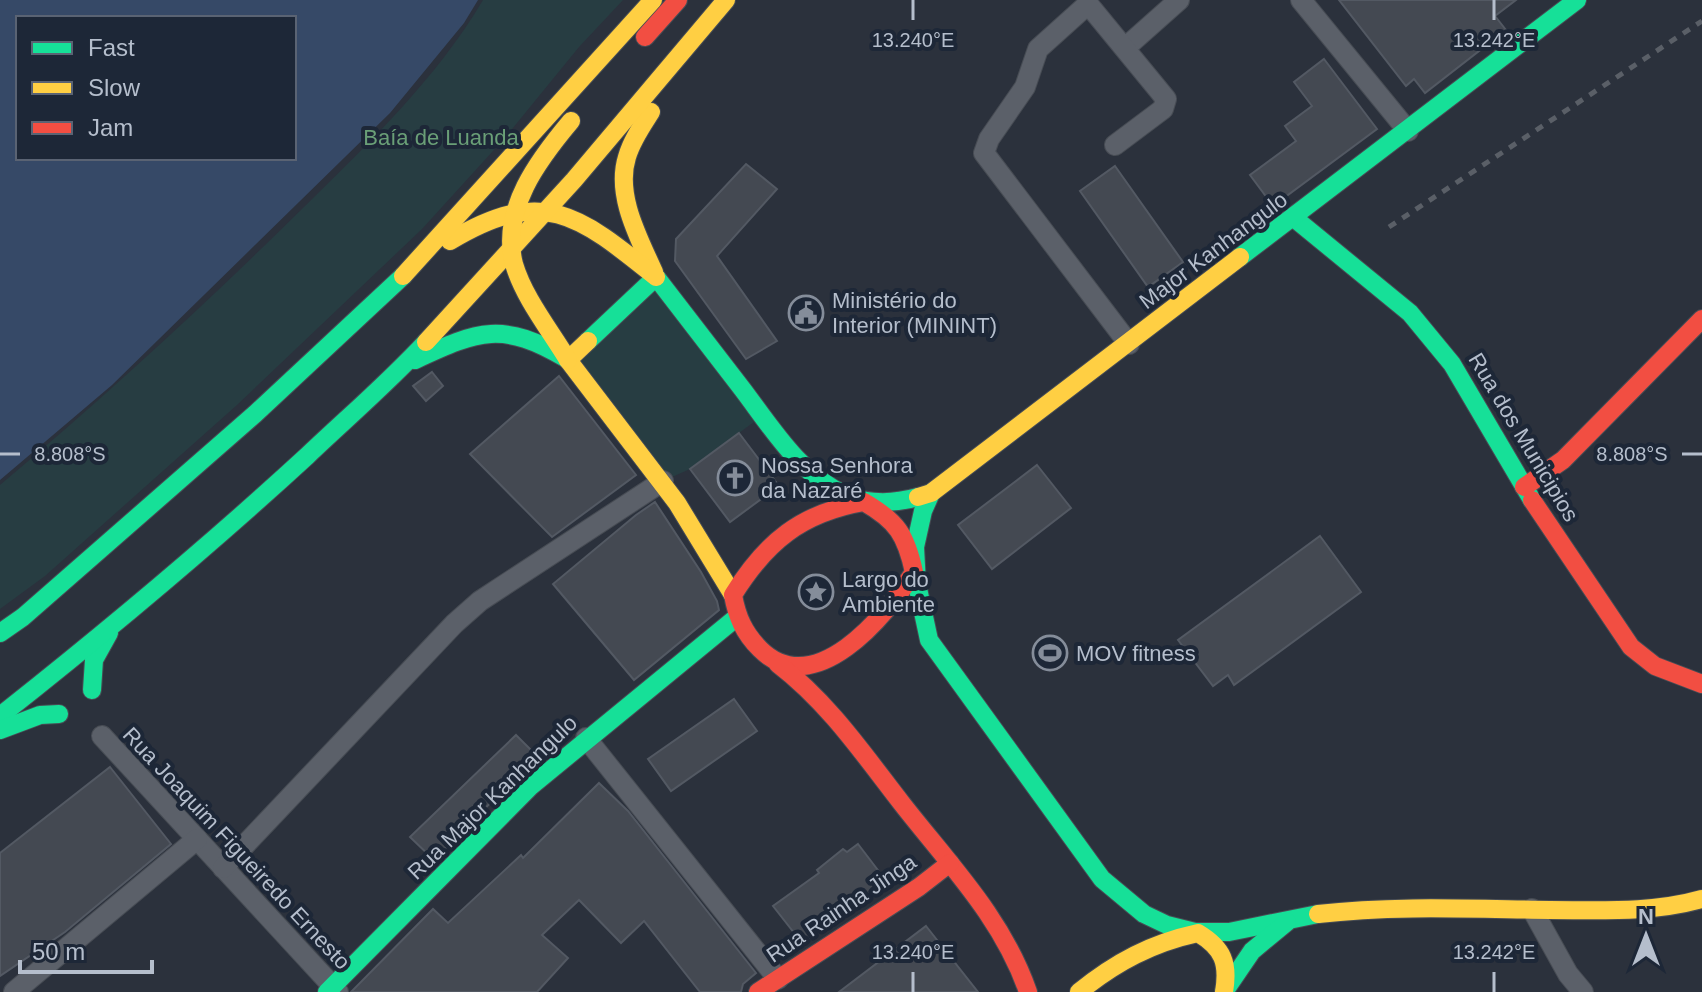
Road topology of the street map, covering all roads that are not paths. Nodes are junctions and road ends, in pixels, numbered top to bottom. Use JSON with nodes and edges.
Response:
{"nodes":[{"id":1,"x":653,"y":0,"type":"edge"},
{"id":2,"x":678,"y":0,"type":"edge"},
{"id":3,"x":726,"y":0,"type":"edge"},
{"id":4,"x":1179,"y":0,"type":"edge"},
{"id":5,"x":1301,"y":0,"type":"edge"},
{"id":6,"x":1577,"y":0,"type":"edge"},
{"id":7,"x":1086,"y":2,"type":"edge"},
{"id":8,"x":695,"y":39,"type":"junction"},
{"id":9,"x":637,"y":47,"type":"dead end"},
{"id":10,"x":1125,"y":48,"type":"junction"},
{"id":11,"x":585,"y":106,"type":"dead end"},
{"id":12,"x":1408,"y":131,"type":"junction"},
{"id":13,"x":1115,"y":145,"type":"dead end"},
{"id":14,"x":546,"y":210,"type":"junction"},
{"id":15,"x":517,"y":213,"type":"junction"},
{"id":16,"x":1294,"y":218,"type":"junction"},
{"id":17,"x":511,"y":247,"type":"junction"},
{"id":18,"x":417,"y":263,"type":"junction"},
{"id":19,"x":656,"y":277,"type":"junction"},
{"id":20,"x":1702,"y":319,"type":"edge"},
{"id":21,"x":1129,"y":344,"type":"junction"},
{"id":22,"x":568,"y":360,"type":"junction"},
{"id":23,"x":403,"y":367,"type":"junction"},
{"id":24,"x":663,"y":481,"type":"junction"},
{"id":25,"x":1524,"y":487,"type":"junction"},
{"id":26,"x":931,"y":493,"type":"junction"},
{"id":27,"x":864,"y":502,"type":"junction"},
{"id":28,"x":914,"y":572,"type":"junction"},
{"id":29,"x":733,"y":595,"type":"junction"},
{"id":30,"x":23,"y":617,"type":"junction"},
{"id":31,"x":737,"y":617,"type":"junction"},
{"id":32,"x":111,"y":628,"type":"junction"},
{"id":33,"x":0,"y":633,"type":"edge"},
{"id":34,"x":0,"y":646,"type":"edge"},
{"id":35,"x":778,"y":664,"type":"junction"},
{"id":36,"x":1702,"y":684,"type":"edge"},
{"id":37,"x":92,"y":690,"type":"dead end"},
{"id":38,"x":59,"y":714,"type":"dead end"},
{"id":39,"x":0,"y":716,"type":"edge"},
{"id":40,"x":0,"y":730,"type":"edge"},
{"id":41,"x":102,"y":736,"type":"dead end"},
{"id":42,"x":586,"y":738,"type":"junction"},
{"id":43,"x":197,"y":839,"type":"junction"},
{"id":44,"x":950,"y":863,"type":"junction"},
{"id":45,"x":223,"y":868,"type":"junction"},
{"id":46,"x":919,"y":887,"type":"junction"},
{"id":47,"x":1702,"y":899,"type":"edge"},
{"id":48,"x":1532,"y":909,"type":"junction"},
{"id":49,"x":1295,"y":918,"type":"junction"},
{"id":50,"x":1198,"y":933,"type":"junction"},
{"id":51,"x":778,"y":979,"type":"junction"},
{"id":52,"x":332,"y":990,"type":"edge"},
{"id":53,"x":14,"y":992,"type":"edge"},
{"id":54,"x":758,"y":992,"type":"edge"},
{"id":55,"x":1018,"y":992,"type":"edge"},
{"id":56,"x":1028,"y":992,"type":"edge"},
{"id":57,"x":1079,"y":992,"type":"edge"},
{"id":58,"x":1224,"y":992,"type":"edge"},
{"id":59,"x":1583,"y":992,"type":"edge"}],
"edges":[{"from":1,"to":18,"type":"main road"},
{"from":2,"to":9,"type":"main road"},
{"from":3,"to":8,"type":"main road"},
{"from":4,"to":10,"type":"street"},
{"from":5,"to":12,"type":"street"},
{"from":6,"to":12,"type":"main road","name":"Major Kanhangulo"},
{"from":7,"to":10,"type":"street"},
{"from":7,"to":21,"type":"street"},
{"from":8,"to":14,"type":"main road"},
{"from":8,"to":19,"type":"main road"},
{"from":10,"to":13,"type":"street"},
{"from":11,"to":15,"type":"main road"},
{"from":12,"to":16,"type":"main road","name":"Major Kanhangulo"},
{"from":14,"to":15,"type":"main road"},
{"from":14,"to":17,"type":"main road"},
{"from":14,"to":19,"type":"main road"},
{"from":15,"to":17,"type":"main road"},
{"from":15,"to":18,"type":"main road"},
{"from":16,"to":21,"type":"main road","name":"Major Kanhangulo"},
{"from":16,"to":25,"type":"main road","name":"Rua dos Municipios"},
{"from":17,"to":22,"type":"main road"},
{"from":17,"to":23,"type":"main road"},
{"from":18,"to":30,"type":"main road"},
{"from":19,"to":22,"type":"main road"},
{"from":19,"to":27,"type":"main road"},
{"from":20,"to":25,"type":"main road"},
{"from":21,"to":26,"type":"main road","name":"Major Kanhangulo"},
{"from":22,"to":23,"type":"main road"},
{"from":22,"to":24,"type":"main road"},
{"from":23,"to":32,"type":"main road"},
{"from":24,"to":29,"type":"main road"},
{"from":24,"to":45,"type":"street"},
{"from":25,"to":36,"type":"main road","name":"Rua dos Municipios"},
{"from":26,"to":27,"type":"main road","name":"Major Kanhangulo"},
{"from":26,"to":28,"type":"main road"},
{"from":27,"to":28,"type":"main road"},
{"from":27,"to":29,"type":"main road"},
{"from":28,"to":35,"type":"main road"},
{"from":28,"to":50,"type":"main road"},
{"from":29,"to":31,"type":"main road"},
{"from":30,"to":33,"type":"main road"},
{"from":30,"to":34,"type":"main road"},
{"from":31,"to":35,"type":"main road"},
{"from":31,"to":42,"type":"main road","name":"Rua Major Kanhangulo"},
{"from":32,"to":37,"type":"main road"},
{"from":32,"to":39,"type":"main road"},
{"from":35,"to":44,"type":"main road"},
{"from":38,"to":40,"type":"main road"},
{"from":41,"to":43,"type":"street","name":"Rua Joaquim Figueiredo Ernesto"},
{"from":42,"to":51,"type":"street"},
{"from":42,"to":52,"type":"main road","name":"Rua Major Kanhangulo"},
{"from":43,"to":45,"type":"street","name":"Rua Joaquim Figueiredo Ernesto"},
{"from":43,"to":53,"type":"street"},
{"from":44,"to":46,"type":"main road","name":"Rua Rainha Jinga"},
{"from":44,"to":56,"type":"main road"},
{"from":45,"to":52,"type":"street","name":"Rua Joaquim Figueiredo Ernesto"},
{"from":46,"to":51,"type":"main road","name":"Rua Rainha Jinga"},
{"from":46,"to":55,"type":"main road"},
{"from":47,"to":48,"type":"main road"},
{"from":48,"to":49,"type":"main road"},
{"from":48,"to":59,"type":"street"},
{"from":49,"to":50,"type":"main road"},
{"from":49,"to":58,"type":"main road"},
{"from":50,"to":57,"type":"main road"},
{"from":50,"to":58,"type":"main road"},
{"from":51,"to":54,"type":"main road","name":"Rua Rainha Jinga"}]}
